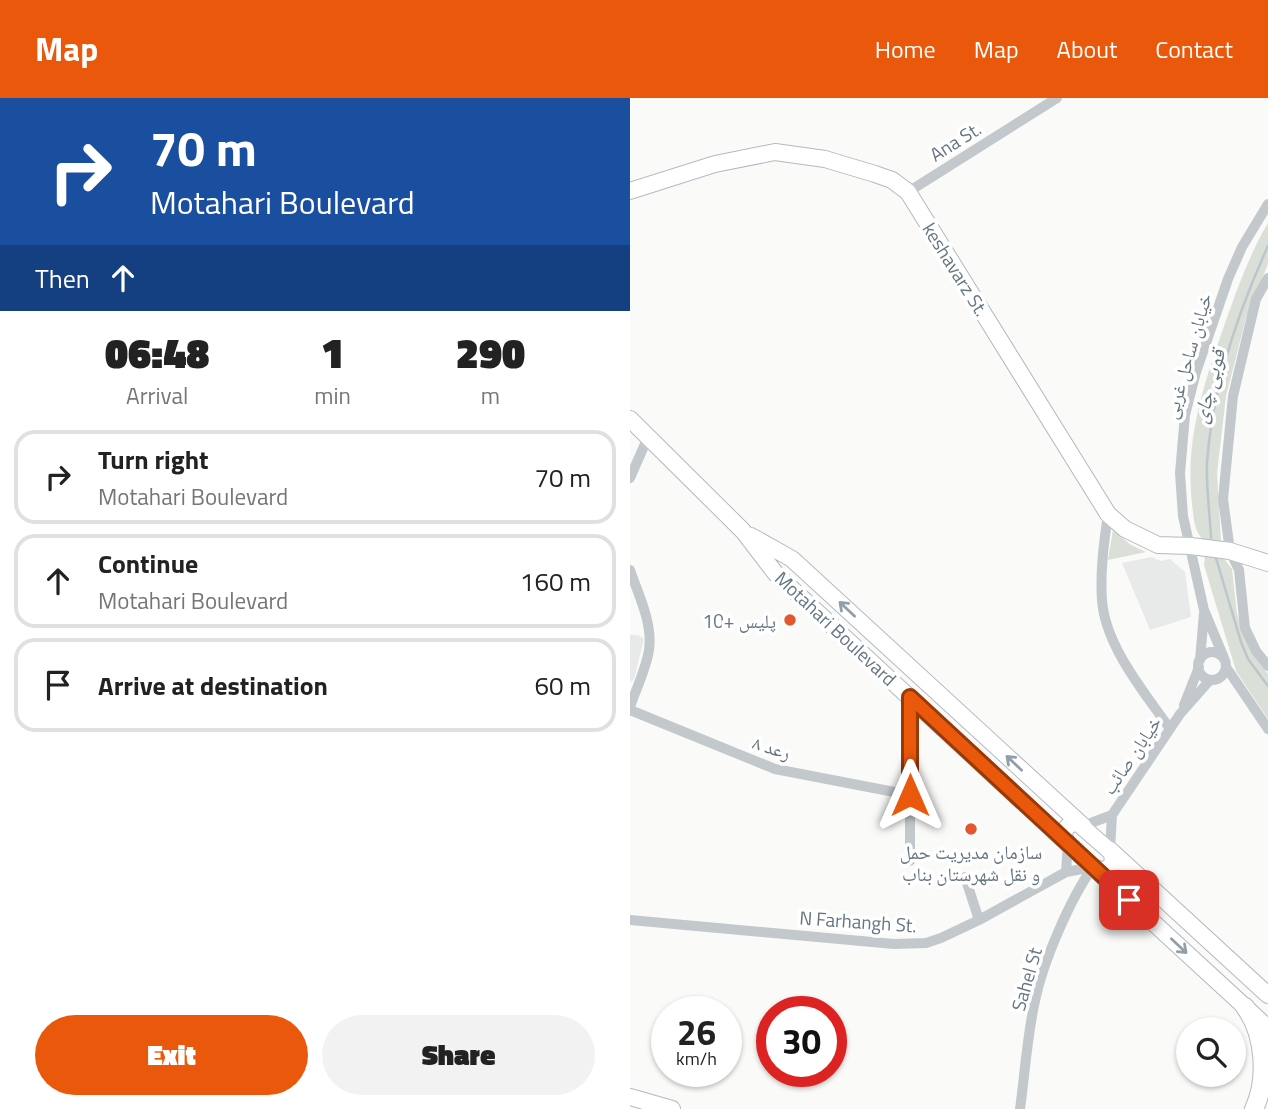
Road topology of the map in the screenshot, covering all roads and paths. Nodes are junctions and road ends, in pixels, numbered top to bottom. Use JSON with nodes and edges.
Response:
{"nodes":[{"id":1,"x":1057,"y":98,"type":"edge"},
{"id":2,"x":630,"y":191,"type":"edge"},
{"id":3,"x":908,"y":192,"type":"junction"},
{"id":4,"x":1268,"y":204,"type":"edge"},
{"id":5,"x":1268,"y":278,"type":"edge"},
{"id":6,"x":630,"y":419,"type":"edge"},
{"id":7,"x":648,"y":437,"type":"junction"},
{"id":8,"x":630,"y":478,"type":"edge"},
{"id":9,"x":1108,"y":513,"type":"junction"},
{"id":10,"x":743,"y":531,"type":"junction"},
{"id":11,"x":1191,"y":546,"type":"junction"},
{"id":12,"x":1230,"y":551,"type":"junction"},
{"id":13,"x":1268,"y":562,"type":"edge"},
{"id":14,"x":800,"y":567,"type":"junction"},
{"id":15,"x":630,"y":570,"type":"edge"},
{"id":16,"x":786,"y":583,"type":"junction"},
{"id":17,"x":1204,"y":610,"type":"junction"},
{"id":18,"x":1225,"y":663,"type":"junction"},
{"id":19,"x":1199,"y":664,"type":"junction"},
{"id":20,"x":1268,"y":666,"type":"edge"},
{"id":21,"x":1210,"y":680,"type":"junction"},
{"id":22,"x":910,"y":697,"type":"junction"},
{"id":23,"x":630,"y":709,"type":"edge"},
{"id":24,"x":1180,"y":714,"type":"junction"},
{"id":25,"x":1170,"y":729,"type":"junction"},
{"id":26,"x":1268,"y":729,"type":"edge"},
{"id":27,"x":910,"y":795,"type":"junction"},
{"id":28,"x":1051,"y":797,"type":"junction"},
{"id":29,"x":1035,"y":814,"type":"junction"},
{"id":30,"x":1112,"y":816,"type":"junction"},
{"id":31,"x":1083,"y":826,"type":"junction"},
{"id":32,"x":1068,"y":844,"type":"junction"},
{"id":33,"x":1110,"y":850,"type":"junction"},
{"id":34,"x":910,"y":861,"type":"dead end"},
{"id":35,"x":1093,"y":867,"type":"junction"},
{"id":36,"x":1066,"y":872,"type":"junction"},
{"id":37,"x":965,"y":877,"type":"dead end"},
{"id":38,"x":1145,"y":882,"type":"junction"},
{"id":39,"x":1129,"y":900,"type":"junction"},
{"id":40,"x":630,"y":920,"type":"edge"},
{"id":41,"x":979,"y":920,"type":"junction"},
{"id":42,"x":1268,"y":995,"type":"edge"},
{"id":43,"x":1245,"y":1007,"type":"junction"},
{"id":44,"x":1268,"y":1028,"type":"edge"},
{"id":45,"x":630,"y":1097,"type":"edge"},
{"id":46,"x":672,"y":1109,"type":"edge"},
{"id":47,"x":1020,"y":1109,"type":"edge"},
{"id":48,"x":1254,"y":1109,"type":"edge"}],
"edges":[{"from":1,"to":3,"type":"street","name":"Ana St."},
{"from":2,"to":3,"type":"main road","name":"keshavarz St."},
{"from":3,"to":9,"type":"main road","name":"keshavarz St."},
{"from":4,"to":11,"type":"street","name":"خیابان ساحل غربی"},
{"from":5,"to":12,"type":"street"},
{"from":6,"to":7,"type":"main road"},
{"from":7,"to":8,"type":"street"},
{"from":7,"to":10,"type":"main road"},
{"from":9,"to":11,"type":"main road","name":"keshavarz St."},
{"from":9,"to":25,"type":"street"},
{"from":10,"to":14,"type":"main road","name":"Motahari Boulevard"},
{"from":10,"to":16,"type":"main road","name":"Motahari Boulevard"},
{"from":11,"to":12,"type":"main road","name":"keshavarz St."},
{"from":11,"to":17,"type":"street","name":"خیابان ساحل غربی"},
{"from":12,"to":13,"type":"main road"},
{"from":12,"to":20,"type":"street"},
{"from":14,"to":16,"type":"main road"},
{"from":28,"to":14,"type":"main road","name":"Motahari Boulevard","one_way":true},
{"from":15,"to":23,"type":"street"},
{"from":16,"to":22,"type":"main road","name":"Motahari Boulevard"},
{"from":17,"to":18,"type":"street","name":"خیابان ساحل غربی"},
{"from":17,"to":19,"type":"street","name":"خیابان ساحل غربی"},
{"from":18,"to":19,"type":"street"},
{"from":18,"to":21,"type":"street"},
{"from":18,"to":26,"type":"street","name":"خیابان ساحل غربی"},
{"from":19,"to":21,"type":"street"},
{"from":19,"to":24,"type":"street","name":"خیابان صائب"},
{"from":21,"to":24,"type":"street","name":"خیابان صائب"},
{"from":22,"to":27,"type":"street"},
{"from":22,"to":29,"type":"main road","name":"Motahari Boulevard"},
{"from":23,"to":27,"type":"street","name":"رعد ۸"},
{"from":24,"to":25,"type":"street","name":"خیابان صائب"},
{"from":25,"to":30,"type":"street","name":"خیابان صائب"},
{"from":27,"to":34,"type":"street"},
{"from":28,"to":29,"type":"main road"},
{"from":28,"to":31,"type":"main road","name":"Motahari Boulevard"},
{"from":29,"to":32,"type":"main road","name":"Motahari Boulevard"},
{"from":30,"to":31,"type":"street","name":"خیابان صائب"},
{"from":30,"to":33,"type":"street","name":"خیابان صائب"},
{"from":31,"to":32,"type":"main road"},
{"from":31,"to":33,"type":"main road","name":"Motahari Boulevard"},
{"from":32,"to":35,"type":"main road","name":"Motahari Boulevard"},
{"from":32,"to":36,"type":"street"},
{"from":33,"to":35,"type":"main road"},
{"from":33,"to":38,"type":"main road"},
{"from":35,"to":36,"type":"street","name":"N Farhangh St."},
{"from":35,"to":39,"type":"main road"},
{"from":35,"to":47,"type":"street","name":"Sahel St"},
{"from":36,"to":41,"type":"street","name":"N Farhangh St."},
{"from":37,"to":41,"type":"street"},
{"from":38,"to":39,"type":"main road"},
{"from":38,"to":42,"type":"main road"},
{"from":39,"to":43,"type":"main road","one_way":true},
{"from":40,"to":41,"type":"street","name":"N Farhangh St."},
{"from":43,"to":44,"type":"main road"},
{"from":43,"to":48,"type":"main road"},
{"from":45,"to":46,"type":"main road"}]}
